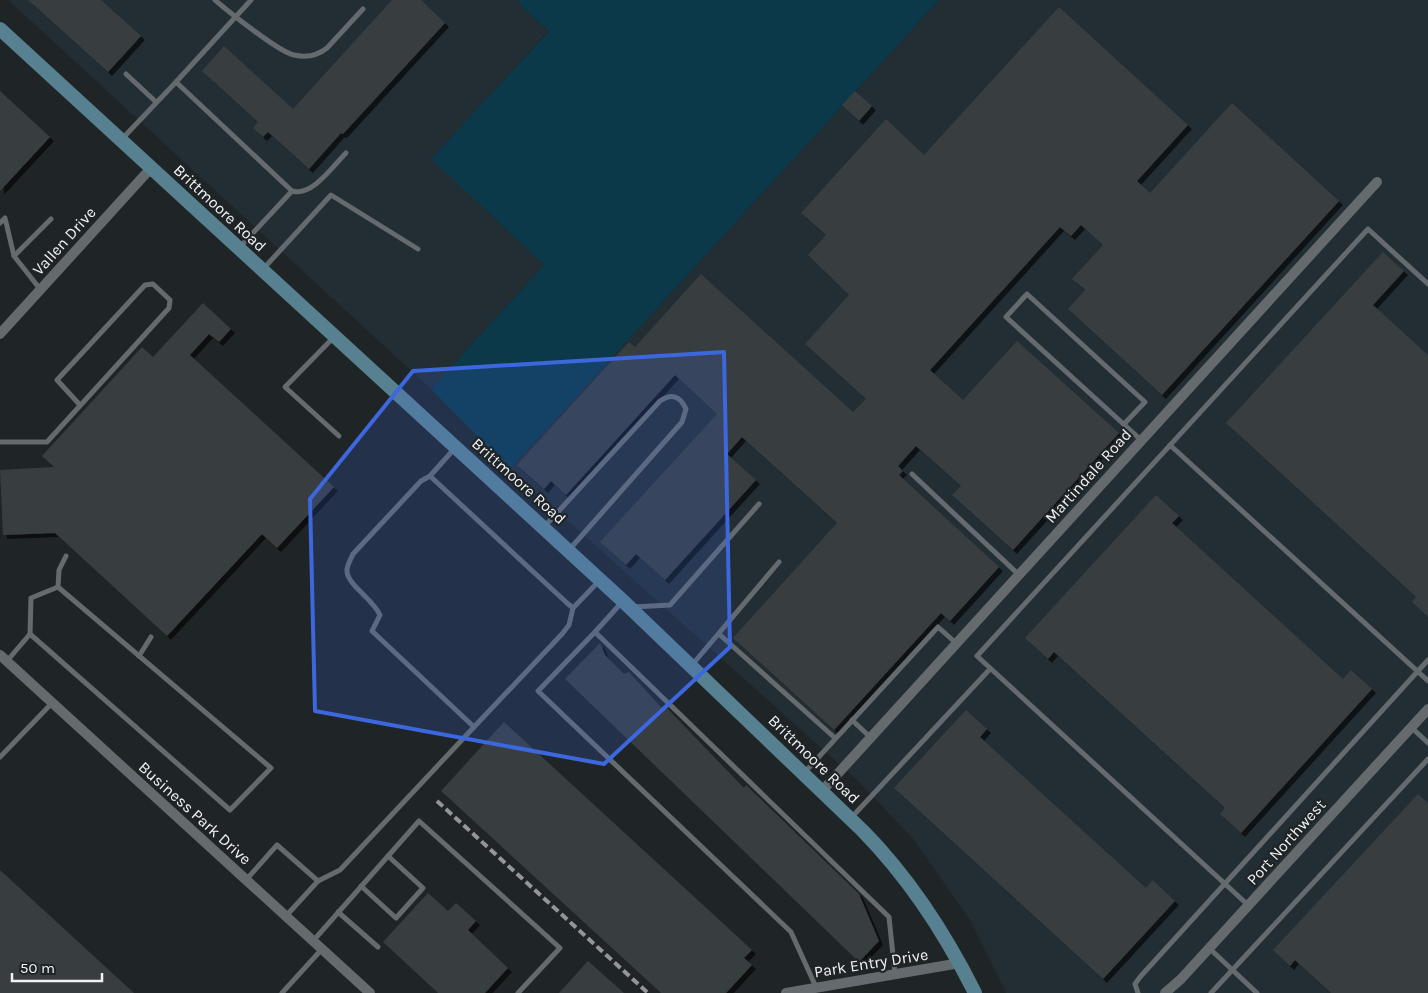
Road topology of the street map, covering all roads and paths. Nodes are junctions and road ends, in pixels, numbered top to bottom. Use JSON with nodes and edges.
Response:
{"nodes":[{"id":1,"x":215,"y":0,"type":"edge"},
{"id":2,"x":251,"y":0,"type":"edge"},
{"id":3,"x":363,"y":9,"type":"dead end"},
{"id":4,"x":235,"y":18,"type":"junction"},
{"id":5,"x":0,"y":29,"type":"edge"},
{"id":6,"x":126,"y":74,"type":"dead end"},
{"id":7,"x":176,"y":82,"type":"junction"},
{"id":8,"x":156,"y":102,"type":"junction"},
{"id":9,"x":120,"y":140,"type":"junction"},
{"id":10,"x":346,"y":153,"type":"dead end"},
{"id":11,"x":151,"y":168,"type":"junction"},
{"id":12,"x":1377,"y":182,"type":"dead end"},
{"id":13,"x":292,"y":191,"type":"junction"},
{"id":14,"x":51,"y":219,"type":"dead end"},
{"id":15,"x":0,"y":223,"type":"edge"},
{"id":16,"x":238,"y":249,"type":"junction"},
{"id":17,"x":418,"y":249,"type":"dead end"},
{"id":18,"x":14,"y":256,"type":"junction"},
{"id":19,"x":262,"y":270,"type":"junction"},
{"id":20,"x":1428,"y":284,"type":"edge"},
{"id":21,"x":41,"y":290,"type":"junction"},
{"id":22,"x":0,"y":334,"type":"edge"},
{"id":23,"x":334,"y":336,"type":"junction"},
{"id":24,"x":80,"y":405,"type":"junction"},
{"id":25,"x":1124,"y":424,"type":"junction"},
{"id":26,"x":339,"y":436,"type":"dead end"},
{"id":27,"x":1141,"y":440,"type":"junction"},
{"id":28,"x":0,"y":442,"type":"edge"},
{"id":29,"x":1170,"y":444,"type":"junction"},
{"id":30,"x":456,"y":447,"type":"junction"},
{"id":31,"x":912,"y":474,"type":"dead end"},
{"id":32,"x":430,"y":476,"type":"junction"},
{"id":33,"x":760,"y":504,"type":"dead end"},
{"id":34,"x":544,"y":527,"type":"junction"},
{"id":35,"x":568,"y":550,"type":"junction"},
{"id":36,"x":66,"y":556,"type":"dead end"},
{"id":37,"x":779,"y":562,"type":"dead end"},
{"id":38,"x":1018,"y":575,"type":"junction"},
{"id":39,"x":600,"y":580,"type":"junction"},
{"id":40,"x":58,"y":587,"type":"junction"},
{"id":41,"x":627,"y":604,"type":"junction"},
{"id":42,"x":573,"y":608,"type":"junction"},
{"id":43,"x":595,"y":632,"type":"junction"},
{"id":44,"x":30,"y":634,"type":"junction"},
{"id":45,"x":719,"y":634,"type":"junction"},
{"id":46,"x":151,"y":637,"type":"dead end"},
{"id":47,"x":956,"y":643,"type":"junction"},
{"id":48,"x":140,"y":656,"type":"junction"},
{"id":49,"x":4,"y":658,"type":"edge"},
{"id":50,"x":1428,"y":660,"type":"edge"},
{"id":51,"x":691,"y":666,"type":"junction"},
{"id":52,"x":990,"y":669,"type":"junction"},
{"id":53,"x":1418,"y":671,"type":"junction"},
{"id":54,"x":1428,"y":680,"type":"edge"},
{"id":55,"x":52,"y":703,"type":"junction"},
{"id":56,"x":1428,"y":709,"type":"edge"},
{"id":57,"x":852,"y":720,"type":"junction"},
{"id":58,"x":474,"y":727,"type":"junction"},
{"id":59,"x":1411,"y":727,"type":"junction"},
{"id":60,"x":870,"y":737,"type":"junction"},
{"id":61,"x":835,"y":738,"type":"junction"},
{"id":62,"x":1428,"y":743,"type":"edge"},
{"id":63,"x":0,"y":757,"type":"edge"},
{"id":64,"x":1428,"y":759,"type":"edge"},
{"id":65,"x":803,"y":773,"type":"junction"},
{"id":66,"x":822,"y":790,"type":"junction"},
{"id":67,"x":851,"y":819,"type":"junction"},
{"id":68,"x":388,"y":856,"type":"junction"},
{"id":69,"x":246,"y":880,"type":"junction"},
{"id":70,"x":318,"y":881,"type":"junction"},
{"id":71,"x":1225,"y":883,"type":"junction"},
{"id":72,"x":362,"y":886,"type":"junction"},
{"id":73,"x":1249,"y":905,"type":"junction"},
{"id":74,"x":338,"y":912,"type":"junction"},
{"id":75,"x":286,"y":916,"type":"junction"},
{"id":76,"x":313,"y":941,"type":"junction"},
{"id":77,"x":378,"y":947,"type":"dead end"},
{"id":78,"x":1209,"y":948,"type":"junction"},
{"id":79,"x":322,"y":949,"type":"junction"},
{"id":80,"x":960,"y":963,"type":"junction"},
{"id":81,"x":1232,"y":970,"type":"junction"},
{"id":82,"x":895,"y":976,"type":"junction"},
{"id":83,"x":816,"y":987,"type":"junction"},
{"id":84,"x":282,"y":993,"type":"edge"},
{"id":85,"x":370,"y":993,"type":"edge"},
{"id":86,"x":518,"y":993,"type":"edge"},
{"id":87,"x":786,"y":993,"type":"edge"},
{"id":88,"x":975,"y":993,"type":"edge"},
{"id":89,"x":1138,"y":993,"type":"edge"},
{"id":90,"x":1166,"y":993,"type":"edge"},
{"id":91,"x":1212,"y":993,"type":"edge"},
{"id":92,"x":1257,"y":993,"type":"edge"}],
"edges":[{"from":1,"to":4,"type":"lane"},
{"from":2,"to":4,"type":"lane"},
{"from":3,"to":4,"type":"lane"},
{"from":4,"to":7,"type":"lane"},
{"from":5,"to":9,"type":"main road","name":"Brittmoore Road"},
{"from":6,"to":8,"type":"lane"},
{"from":7,"to":8,"type":"lane"},
{"from":7,"to":13,"type":"lane"},
{"from":8,"to":9,"type":"lane"},
{"from":9,"to":11,"type":"main road","name":"Brittmoore Road"},
{"from":10,"to":13,"type":"lane"},
{"from":11,"to":16,"type":"main road","name":"Brittmoore Road"},
{"from":11,"to":21,"type":"street","name":"Vallen Drive"},
{"from":12,"to":27,"type":"street","name":"Martindale Road"},
{"from":13,"to":16,"type":"lane"},
{"from":14,"to":18,"type":"lane"},
{"from":15,"to":18,"type":"lane"},
{"from":16,"to":19,"type":"main road","name":"Brittmoore Road"},
{"from":17,"to":19,"type":"lane"},
{"from":18,"to":21,"type":"lane"},
{"from":19,"to":23,"type":"main road","name":"Brittmoore Road"},
{"from":20,"to":29,"type":"lane"},
{"from":21,"to":22,"type":"street","name":"Vallen Drive"},
{"from":23,"to":26,"type":"lane"},
{"from":23,"to":30,"type":"main road","name":"Brittmoore Road"},
{"from":24,"to":24,"type":"lane"},
{"from":24,"to":28,"type":"lane"},
{"from":25,"to":25,"type":"lane"},
{"from":25,"to":27,"type":"lane"},
{"from":27,"to":38,"type":"street","name":"Martindale Road"},
{"from":29,"to":52,"type":"lane"},
{"from":29,"to":53,"type":"lane"},
{"from":30,"to":32,"type":"lane"},
{"from":30,"to":34,"type":"main road","name":"Brittmoore Road"},
{"from":31,"to":38,"type":"lane"},
{"from":32,"to":42,"type":"lane"},
{"from":32,"to":58,"type":"lane"},
{"from":33,"to":41,"type":"lane"},
{"from":34,"to":35,"type":"main road","name":"Brittmoore Road"},
{"from":34,"to":35,"type":"lane"},
{"from":35,"to":39,"type":"main road","name":"Brittmoore Road"},
{"from":36,"to":40,"type":"lane"},
{"from":37,"to":45,"type":"lane"},
{"from":38,"to":47,"type":"street","name":"Martindale Road"},
{"from":39,"to":41,"type":"main road","name":"Brittmoore Road"},
{"from":39,"to":42,"type":"lane"},
{"from":40,"to":44,"type":"lane"},
{"from":40,"to":48,"type":"lane"},
{"from":41,"to":43,"type":"lane"},
{"from":41,"to":51,"type":"main road","name":"Brittmoore Road"},
{"from":42,"to":58,"type":"lane"},
{"from":43,"to":82,"type":"lane"},
{"from":43,"to":83,"type":"lane"},
{"from":44,"to":48,"type":"lane"},
{"from":44,"to":49,"type":"lane"},
{"from":45,"to":51,"type":"lane"},
{"from":45,"to":61,"type":"lane"},
{"from":46,"to":48,"type":"lane"},
{"from":47,"to":57,"type":"lane"},
{"from":47,"to":60,"type":"street","name":"Martindale Road"},
{"from":49,"to":55,"type":"street","name":"Business Park Drive"},
{"from":50,"to":53,"type":"lane"},
{"from":51,"to":65,"type":"main road","name":"Brittmoore Road"},
{"from":52,"to":67,"type":"lane"},
{"from":52,"to":71,"type":"lane"},
{"from":53,"to":54,"type":"lane"},
{"from":53,"to":71,"type":"lane"},
{"from":55,"to":63,"type":"lane"},
{"from":55,"to":69,"type":"street","name":"Business Park Drive"},
{"from":56,"to":59,"type":"street","name":"Port Northwest"},
{"from":57,"to":60,"type":"lane"},
{"from":57,"to":61,"type":"lane"},
{"from":58,"to":70,"type":"lane"},
{"from":59,"to":62,"type":"lane"},
{"from":59,"to":73,"type":"street","name":"Port Northwest"},
{"from":60,"to":66,"type":"street","name":"Martindale Road"},
{"from":61,"to":65,"type":"lane"},
{"from":64,"to":81,"type":"lane"},
{"from":65,"to":66,"type":"main road","name":"Brittmoore Road"},
{"from":66,"to":67,"type":"main road","name":"Brittmoore Road"},
{"from":67,"to":80,"type":"main road","name":"Brittmoore Road"},
{"from":68,"to":72,"type":"lane"},
{"from":68,"to":72,"type":"lane"},
{"from":68,"to":86,"type":"lane"},
{"from":69,"to":70,"type":"lane"},
{"from":69,"to":75,"type":"street","name":"Business Park Drive"},
{"from":70,"to":75,"type":"lane"},
{"from":71,"to":73,"type":"lane"},
{"from":71,"to":89,"type":"lane"},
{"from":72,"to":74,"type":"lane"},
{"from":73,"to":78,"type":"street","name":"Port Northwest"},
{"from":74,"to":76,"type":"lane"},
{"from":74,"to":77,"type":"lane"},
{"from":75,"to":76,"type":"street","name":"Business Park Drive"},
{"from":76,"to":79,"type":"street","name":"Business Park Drive"},
{"from":78,"to":81,"type":"lane"},
{"from":78,"to":90,"type":"street","name":"Port Northwest"},
{"from":79,"to":84,"type":"lane"},
{"from":79,"to":85,"type":"street","name":"Business Park Drive"},
{"from":80,"to":82,"type":"street","name":"Park Entry Drive"},
{"from":80,"to":88,"type":"main road","name":"Brittmoore Road"},
{"from":81,"to":91,"type":"lane"},
{"from":81,"to":92,"type":"lane"},
{"from":82,"to":83,"type":"street","name":"Park Entry Drive"},
{"from":83,"to":87,"type":"street","name":"Park Entry Drive"}]}
